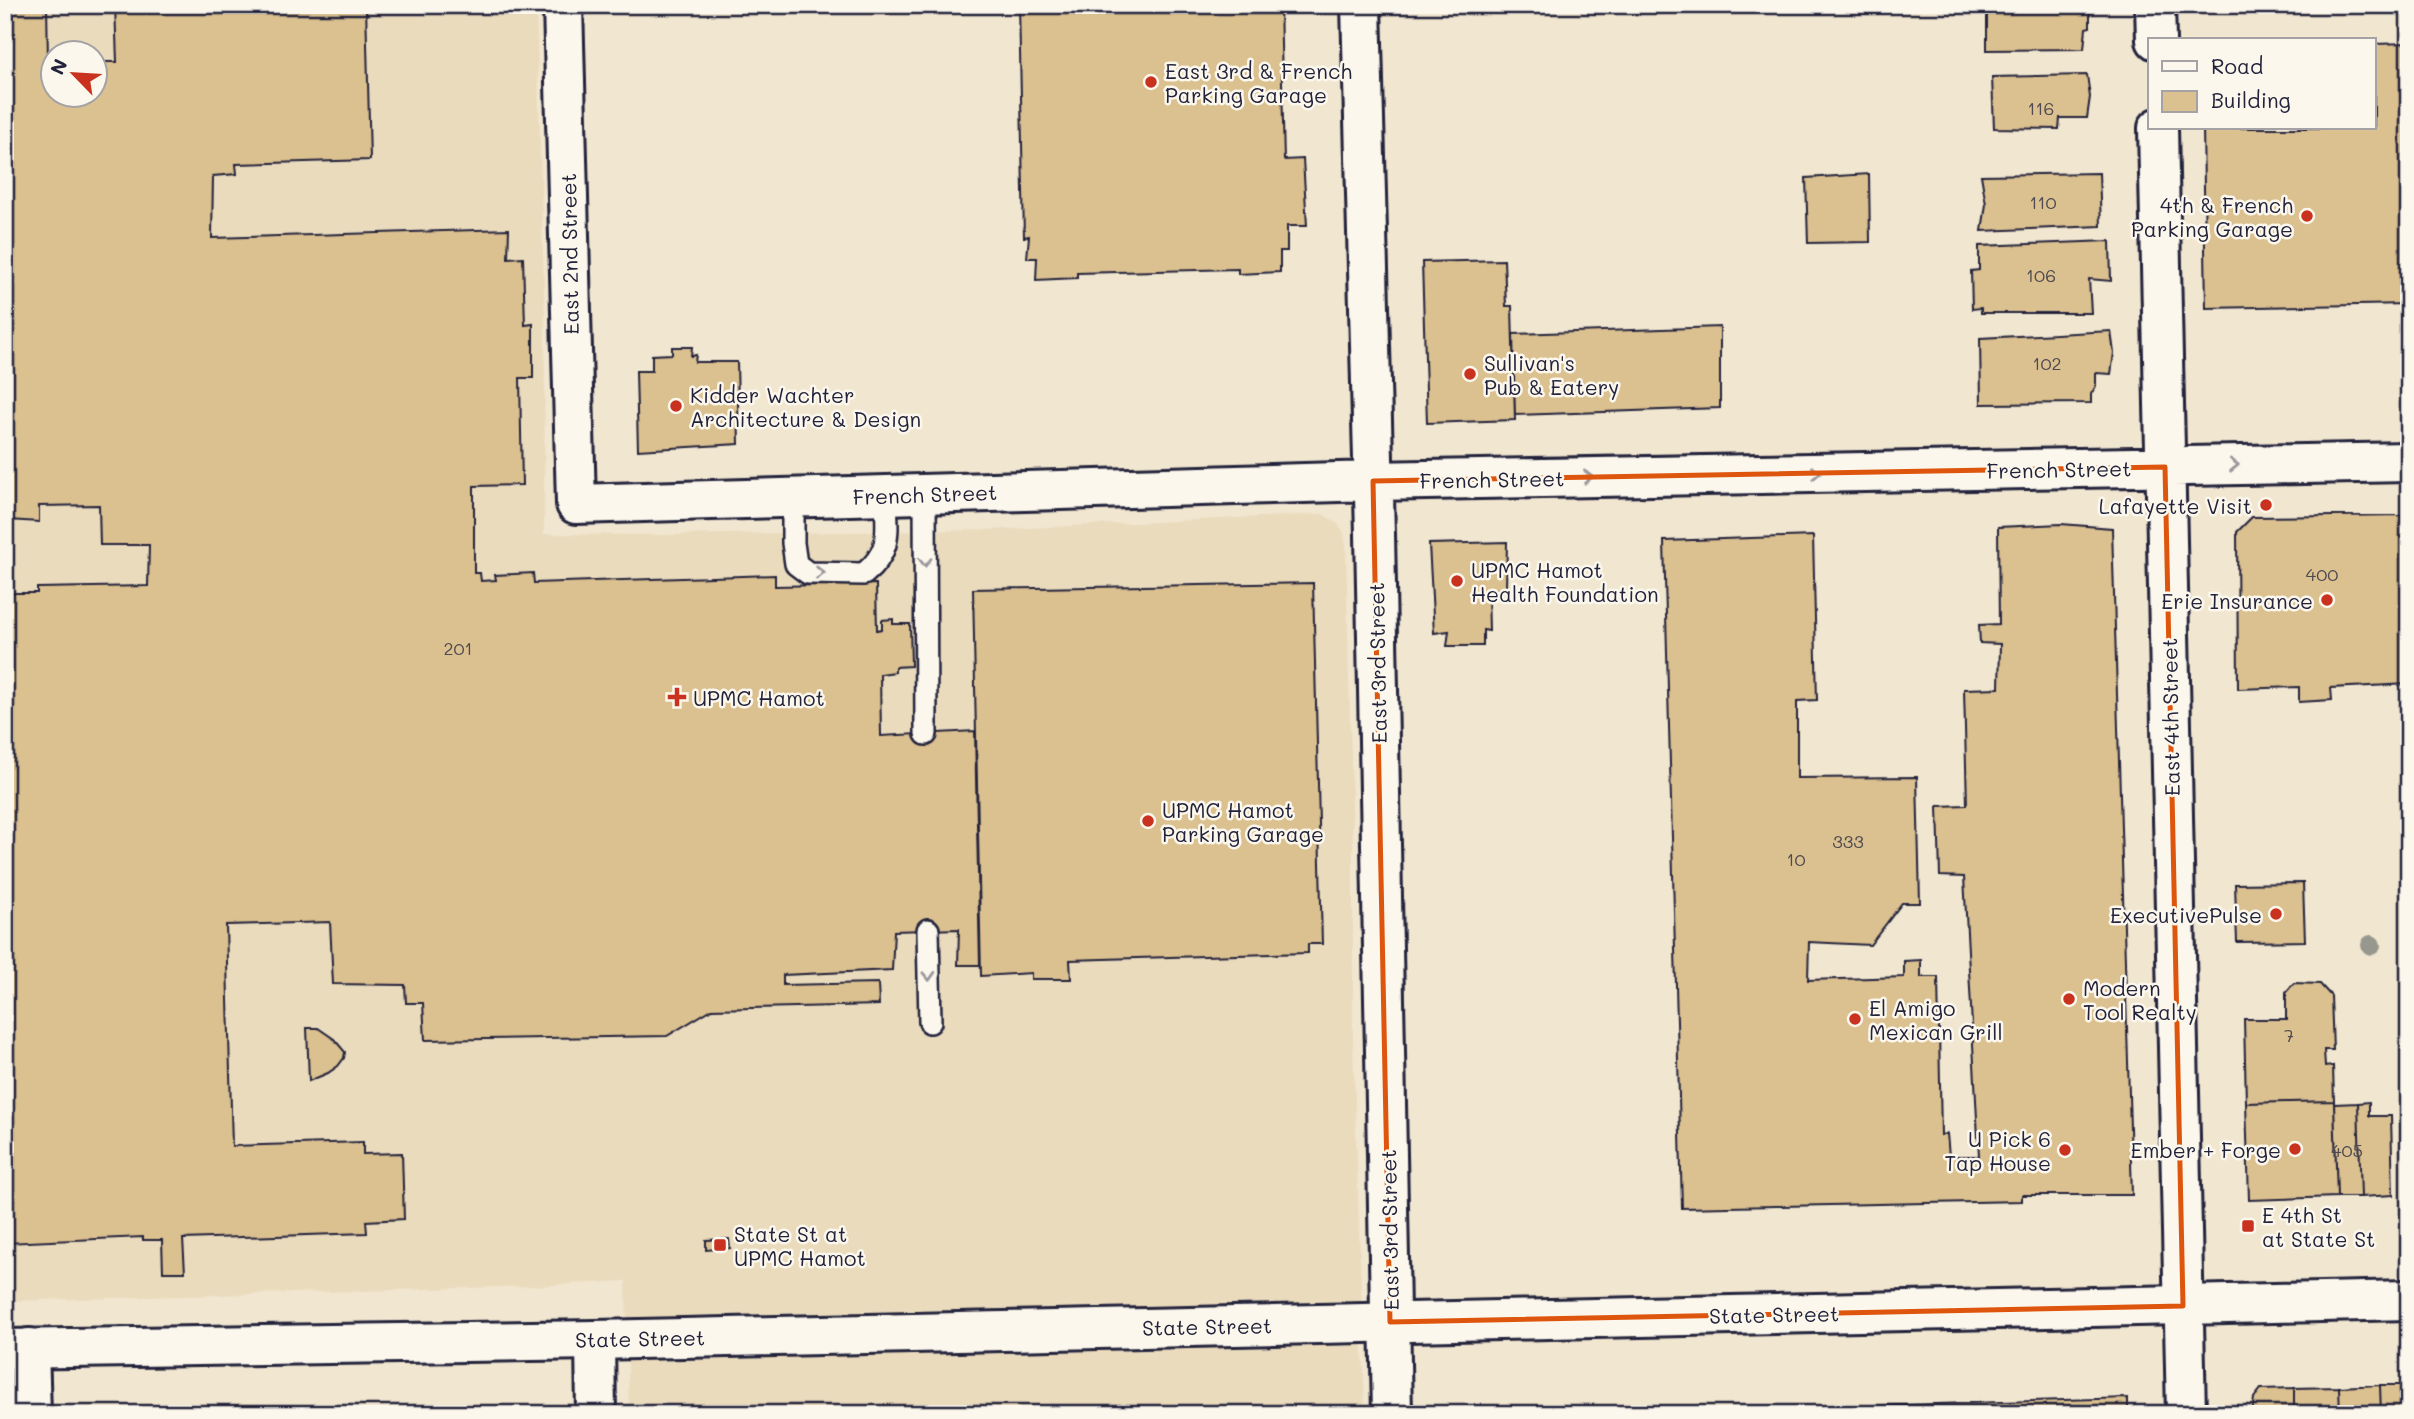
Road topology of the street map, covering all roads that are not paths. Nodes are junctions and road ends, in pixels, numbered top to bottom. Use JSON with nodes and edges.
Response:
{"nodes":[{"id":1,"x":563,"y":5,"type":"edge"},
{"id":2,"x":1361,"y":5,"type":"edge"},
{"id":3,"x":2155,"y":5,"type":"edge"},
{"id":4,"x":2156,"y":38,"type":"edge"},
{"id":5,"x":2158,"y":130,"type":"edge"},
{"id":6,"x":2409,"y":461,"type":"edge"},
{"id":7,"x":2165,"y":467,"type":"junction"},
{"id":8,"x":1373,"y":481,"type":"junction"},
{"id":9,"x":886,"y":494,"type":"junction"},
{"id":10,"x":925,"y":494,"type":"junction"},
{"id":11,"x":793,"y":499,"type":"junction"},
{"id":12,"x":576,"y":504,"type":"joint"},
{"id":13,"x":926,"y":734,"type":"dead end"},
{"id":14,"x":928,"y":930,"type":"dead end"},
{"id":15,"x":930,"y":1022,"type":"dead end"},
{"id":16,"x":2409,"y":1300,"type":"edge"},
{"id":17,"x":2183,"y":1306,"type":"junction"},
{"id":18,"x":1390,"y":1322,"type":"junction"},
{"id":19,"x":595,"y":1340,"type":"junction"},
{"id":20,"x":17,"y":1348,"type":"edge"},
{"id":21,"x":31,"y":1414,"type":"edge"},
{"id":22,"x":596,"y":1414,"type":"edge"},
{"id":23,"x":1392,"y":1414,"type":"edge"},
{"id":24,"x":2186,"y":1414,"type":"edge"}],
"edges":[{"from":1,"to":12,"type":"street","name":"East 2nd Street"},
{"from":2,"to":8,"type":"street","name":"East 3rd Street"},
{"from":3,"to":4,"type":"street"},
{"from":5,"to":7,"type":"street","name":"East 4th Street"},
{"from":7,"to":6,"type":"street","name":"French Street","one_way":true},
{"from":8,"to":7,"type":"street","name":"French Street","one_way":true},
{"from":7,"to":17,"type":"street","name":"East 4th Street"},
{"from":8,"to":10,"type":"street","name":"French Street"},
{"from":8,"to":18,"type":"street","name":"East 3rd Street"},
{"from":9,"to":10,"type":"street","name":"French Street"},
{"from":9,"to":11,"type":"street","name":"French Street"},
{"from":11,"to":9,"type":"lane","one_way":true},
{"from":10,"to":13,"type":"lane","one_way":true},
{"from":11,"to":12,"type":"street","name":"French Street"},
{"from":14,"to":15,"type":"lane","one_way":true},
{"from":16,"to":17,"type":"street","name":"State Street"},
{"from":17,"to":18,"type":"street","name":"State Street"},
{"from":17,"to":24,"type":"street","name":"East 4th Street"},
{"from":18,"to":19,"type":"street","name":"State Street"},
{"from":18,"to":23,"type":"street","name":"East 3rd Street"},
{"from":19,"to":20,"type":"street","name":"State Street"},
{"from":19,"to":22,"type":"street"},
{"from":20,"to":21,"type":"street"}]}
